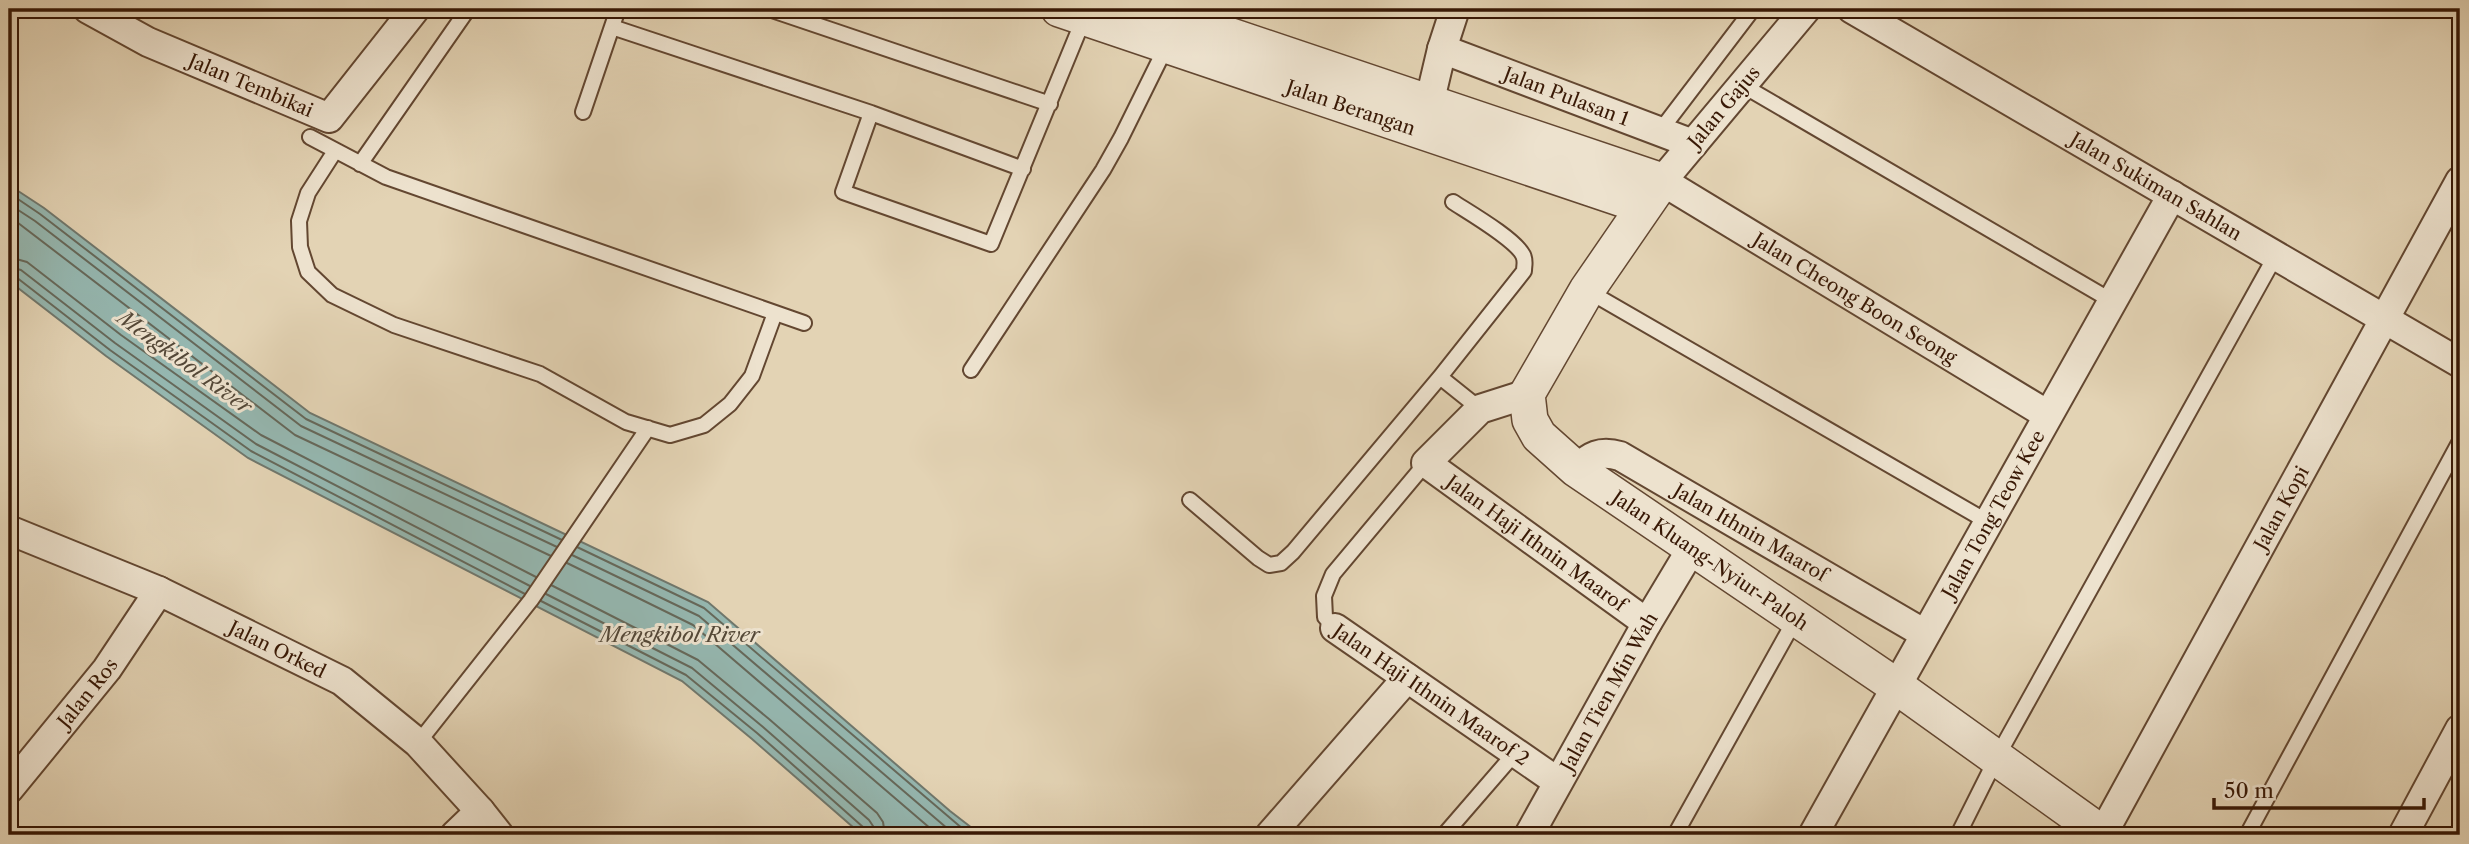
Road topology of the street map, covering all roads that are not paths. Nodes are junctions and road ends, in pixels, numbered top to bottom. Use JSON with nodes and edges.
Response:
{"nodes":[{"id":1,"x":88,"y":9,"type":"edge"},
{"id":2,"x":415,"y":9,"type":"edge"},
{"id":3,"x":468,"y":9,"type":"edge"},
{"id":4,"x":618,"y":9,"type":"edge"},
{"id":5,"x":769,"y":9,"type":"edge"},
{"id":6,"x":1455,"y":9,"type":"edge"},
{"id":7,"x":1753,"y":9,"type":"edge"},
{"id":8,"x":1806,"y":9,"type":"edge"},
{"id":9,"x":1852,"y":9,"type":"edge"},
{"id":10,"x":1077,"y":12,"type":"edge"},
{"id":11,"x":1166,"y":24,"type":"edge"},
{"id":12,"x":611,"y":27,"type":"junction"},
{"id":13,"x":1442,"y":49,"type":"junction"},
{"id":14,"x":1742,"y":85,"type":"junction"},
{"id":15,"x":1050,"y":104,"type":"junction"},
{"id":16,"x":583,"y":111,"type":"dead end"},
{"id":17,"x":871,"y":113,"type":"junction"},
{"id":18,"x":1426,"y":116,"type":"junction"},
{"id":19,"x":1660,"y":131,"type":"junction"},
{"id":20,"x":310,"y":137,"type":"dead end"},
{"id":21,"x":1693,"y":144,"type":"junction"},
{"id":22,"x":335,"y":151,"type":"junction"},
{"id":23,"x":360,"y":164,"type":"junction"},
{"id":24,"x":1023,"y":169,"type":"junction"},
{"id":25,"x":2460,"y":181,"type":"edge"},
{"id":26,"x":1653,"y":194,"type":"junction"},
{"id":27,"x":2172,"y":195,"type":"junction"},
{"id":28,"x":1453,"y":202,"type":"dead end"},
{"id":29,"x":2276,"y":256,"type":"junction"},
{"id":30,"x":1587,"y":290,"type":"junction"},
{"id":31,"x":2112,"y":301,"type":"junction"},
{"id":32,"x":775,"y":313,"type":"junction"},
{"id":33,"x":2385,"y":319,"type":"junction"},
{"id":34,"x":804,"y":323,"type":"dead end"},
{"id":35,"x":2460,"y":363,"type":"edge"},
{"id":36,"x":971,"y":370,"type":"dead end"},
{"id":37,"x":1440,"y":377,"type":"junction"},
{"id":38,"x":1527,"y":394,"type":"junction"},
{"id":39,"x":1480,"y":409,"type":"junction"},
{"id":40,"x":2048,"y":415,"type":"junction"},
{"id":41,"x":648,"y":428,"type":"junction"},
{"id":42,"x":2460,"y":441,"type":"edge"},
{"id":43,"x":1426,"y":463,"type":"junction"},
{"id":44,"x":1576,"y":469,"type":"junction"},
{"id":45,"x":1190,"y":500,"type":"dead end"},
{"id":46,"x":1988,"y":522,"type":"junction"},
{"id":47,"x":9,"y":530,"type":"edge"},
{"id":48,"x":1692,"y":548,"type":"junction"},
{"id":49,"x":159,"y":591,"type":"junction"},
{"id":50,"x":1796,"y":618,"type":"junction"},
{"id":51,"x":1647,"y":623,"type":"junction"},
{"id":52,"x":1335,"y":628,"type":"joint"},
{"id":53,"x":1925,"y":634,"type":"junction"},
{"id":54,"x":1407,"y":678,"type":"junction"},
{"id":55,"x":1896,"y":686,"type":"junction"},
{"id":56,"x":2460,"y":729,"type":"edge"},
{"id":57,"x":418,"y":743,"type":"junction"},
{"id":58,"x":1516,"y":753,"type":"junction"},
{"id":59,"x":1997,"y":757,"type":"junction"},
{"id":60,"x":1558,"y":782,"type":"junction"},
{"id":61,"x":9,"y":789,"type":"edge"},
{"id":62,"x":480,"y":811,"type":"junction"},
{"id":63,"x":455,"y":835,"type":"edge"},
{"id":64,"x":499,"y":835,"type":"edge"},
{"id":65,"x":1270,"y":835,"type":"edge"},
{"id":66,"x":1444,"y":835,"type":"edge"},
{"id":67,"x":1528,"y":835,"type":"edge"},
{"id":68,"x":1675,"y":835,"type":"edge"},
{"id":69,"x":1813,"y":835,"type":"edge"},
{"id":70,"x":1958,"y":835,"type":"edge"},
{"id":71,"x":2103,"y":835,"type":"edge"},
{"id":72,"x":2247,"y":835,"type":"edge"},
{"id":73,"x":2403,"y":835,"type":"edge"}],
"edges":[{"from":1,"to":2,"type":"street","name":"Jalan Tembikai"},
{"from":3,"to":23,"type":"lane"},
{"from":4,"to":12,"type":"lane"},
{"from":5,"to":15,"type":"lane"},
{"from":6,"to":13,"type":"street"},
{"from":7,"to":19,"type":"lane"},
{"from":8,"to":14,"type":"street","name":"Jalan Gajus"},
{"from":9,"to":27,"type":"street","name":"Jalan Sukiman Sahlan"},
{"from":10,"to":11,"type":"street","name":"Jalan Berangan"},
{"from":10,"to":15,"type":"lane"},
{"from":11,"to":18,"type":"street","name":"Jalan Berangan"},
{"from":11,"to":36,"type":"lane"},
{"from":12,"to":16,"type":"lane"},
{"from":12,"to":17,"type":"lane"},
{"from":13,"to":18,"type":"street"},
{"from":13,"to":19,"type":"street","name":"Jalan Pulasan 1"},
{"from":14,"to":21,"type":"street","name":"Jalan Gajus"},
{"from":14,"to":31,"type":"lane"},
{"from":15,"to":24,"type":"lane"},
{"from":17,"to":24,"type":"lane"},
{"from":17,"to":24,"type":"lane"},
{"from":18,"to":26,"type":"street","name":"Jalan Berangan"},
{"from":19,"to":21,"type":"street","name":"Jalan Pulasan 1"},
{"from":20,"to":22,"type":"lane"},
{"from":21,"to":26,"type":"street","name":"Jalan Gajus"},
{"from":22,"to":23,"type":"lane"},
{"from":22,"to":41,"type":"lane"},
{"from":23,"to":32,"type":"lane"},
{"from":25,"to":33,"type":"street","name":"Jalan Kopi"},
{"from":26,"to":30,"type":"street"},
{"from":26,"to":40,"type":"street","name":"Jalan Cheong Boon Seong"},
{"from":27,"to":29,"type":"street","name":"Jalan Sukiman Sahlan"},
{"from":27,"to":31,"type":"street","name":"Jalan Tong Teow Kee"},
{"from":28,"to":37,"type":"lane"},
{"from":29,"to":33,"type":"street","name":"Jalan Sukiman Sahlan"},
{"from":29,"to":59,"type":"lane"},
{"from":30,"to":38,"type":"street"},
{"from":30,"to":46,"type":"lane"},
{"from":31,"to":40,"type":"street","name":"Jalan Tong Teow Kee"},
{"from":32,"to":34,"type":"lane"},
{"from":32,"to":41,"type":"lane"},
{"from":33,"to":35,"type":"street","name":"Jalan Sukiman Sahlan"},
{"from":33,"to":71,"type":"street","name":"Jalan Kopi"},
{"from":37,"to":39,"type":"lane"},
{"from":37,"to":45,"type":"lane"},
{"from":38,"to":39,"type":"street","name":"Jalan Haji Ithnin Maarof 2"},
{"from":38,"to":44,"type":"street","name":"Jalan Kluang-Nyiur-Paloh"},
{"from":39,"to":43,"type":"street","name":"Jalan Haji Ithnin Maarof 2"},
{"from":40,"to":46,"type":"street","name":"Jalan Tong Teow Kee"},
{"from":41,"to":57,"type":"lane"},
{"from":42,"to":72,"type":"lane"},
{"from":43,"to":51,"type":"street","name":"Jalan Haji Ithnin Maarof"},
{"from":43,"to":52,"type":"lane","name":"Jalan Haji Ithnin Maarof 2"},
{"from":44,"to":48,"type":"street","name":"Jalan Kluang-Nyiur-Paloh"},
{"from":44,"to":53,"type":"street","name":"Jalan Ithnin Maarof"},
{"from":46,"to":53,"type":"street","name":"Jalan Tong Teow Kee"},
{"from":47,"to":49,"type":"street","name":"Jalan Orked"},
{"from":48,"to":50,"type":"street","name":"Jalan Kluang-Nyiur-Paloh"},
{"from":48,"to":51,"type":"street","name":"Jalan Tien Min Wah"},
{"from":49,"to":57,"type":"street","name":"Jalan Orked"},
{"from":49,"to":61,"type":"street","name":"Jalan Ros"},
{"from":50,"to":55,"type":"street","name":"Jalan Kluang-Nyiur-Paloh"},
{"from":50,"to":68,"type":"lane"},
{"from":51,"to":60,"type":"street","name":"Jalan Tien Min Wah"},
{"from":52,"to":54,"type":"street","name":"Jalan Haji Ithnin Maarof 2"},
{"from":53,"to":55,"type":"street","name":"Jalan Tong Teow Kee"},
{"from":54,"to":58,"type":"street","name":"Jalan Haji Ithnin Maarof 2"},
{"from":54,"to":65,"type":"street"},
{"from":55,"to":59,"type":"street","name":"Jalan Kluang-Nyiur-Paloh"},
{"from":55,"to":69,"type":"street","name":"Jalan Tong Teow Kee"},
{"from":56,"to":73,"type":"street"},
{"from":57,"to":62,"type":"street","name":"Jalan Orked"},
{"from":58,"to":60,"type":"street","name":"Jalan Haji Ithnin Maarof 2"},
{"from":58,"to":66,"type":"lane"},
{"from":59,"to":70,"type":"lane"},
{"from":59,"to":71,"type":"street","name":"Jalan Kluang-Nyiur-Paloh"},
{"from":60,"to":67,"type":"street","name":"Jalan Tien Min Wah"},
{"from":62,"to":63,"type":"street"},
{"from":62,"to":64,"type":"street","name":"Jalan Orked"}]}
